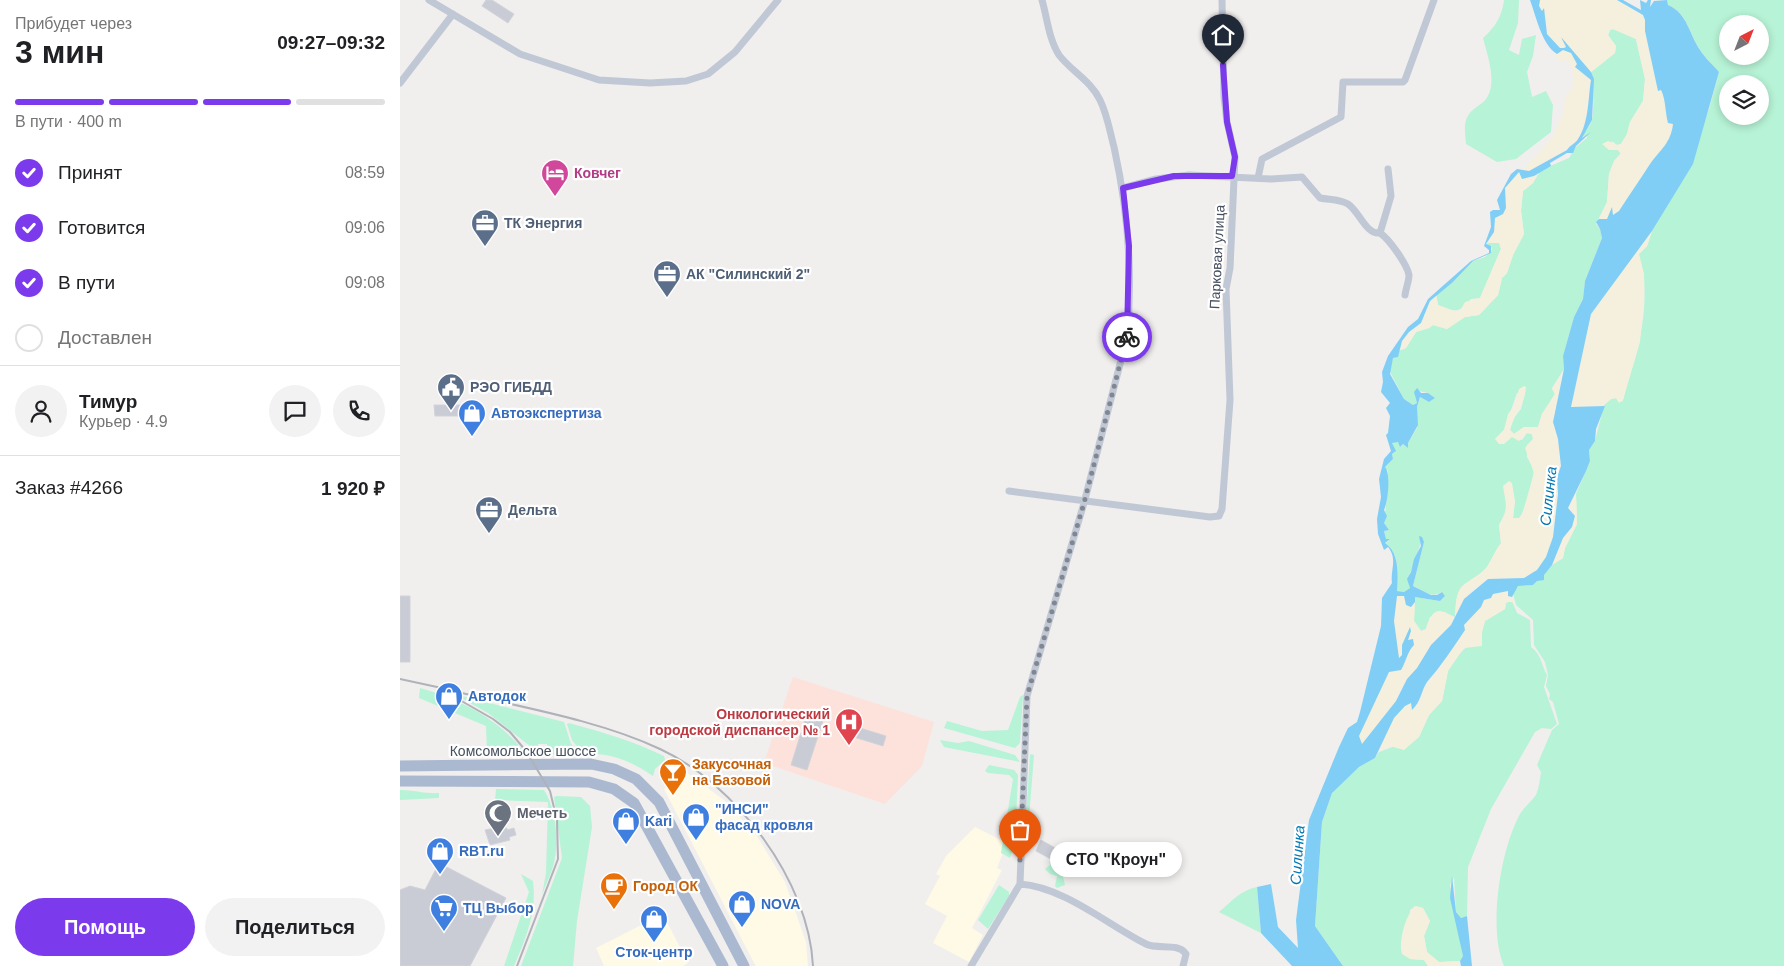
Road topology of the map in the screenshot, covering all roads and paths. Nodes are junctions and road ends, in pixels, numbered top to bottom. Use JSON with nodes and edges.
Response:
{"nodes":[{"id":1,"x":428,"y":0,"type":"edge"},
{"id":2,"x":778,"y":0,"type":"edge"},
{"id":3,"x":1042,"y":0,"type":"edge"},
{"id":4,"x":1222,"y":0,"type":"edge"},
{"id":5,"x":1434,"y":0,"type":"edge"},
{"id":6,"x":453,"y":14,"type":"junction"},
{"id":7,"x":400,"y":83,"type":"edge"},
{"id":8,"x":1388,"y":168,"type":"dead end"},
{"id":9,"x":1232,"y":176,"type":"junction"},
{"id":10,"x":1258,"y":178,"type":"junction"},
{"id":11,"x":1123,"y":188,"type":"junction"},
{"id":12,"x":1380,"y":233,"type":"junction"},
{"id":13,"x":1406,"y":295,"type":"dead end"},
{"id":14,"x":1009,"y":491,"type":"dead end"},
{"id":15,"x":1084,"y":503,"type":"junction"},
{"id":16,"x":400,"y":766,"type":"edge"},
{"id":17,"x":400,"y":781,"type":"edge"},
{"id":18,"x":1020,"y":884,"type":"junction"},
{"id":19,"x":723,"y":966,"type":"edge"},
{"id":20,"x":744,"y":966,"type":"edge"},
{"id":21,"x":971,"y":966,"type":"edge"},
{"id":22,"x":1183,"y":966,"type":"edge"}],
"edges":[{"from":1,"to":6,"type":"street"},
{"from":2,"to":6,"type":"street"},
{"from":3,"to":11,"type":"street"},
{"from":4,"to":9,"type":"street","name":"Парковая улица"},
{"from":5,"to":10,"type":"street"},
{"from":6,"to":7,"type":"street"},
{"from":8,"to":12,"type":"street"},
{"from":9,"to":10,"type":"street"},
{"from":9,"to":11,"type":"street"},
{"from":9,"to":15,"type":"street","name":"Парковая улица"},
{"from":10,"to":12,"type":"street"},
{"from":11,"to":15,"type":"street"},
{"from":12,"to":13,"type":"street"},
{"from":14,"to":15,"type":"street"},
{"from":15,"to":18,"type":"street"},
{"from":16,"to":20,"type":"main road","name":"Комсомольское шоссе"},
{"from":17,"to":19,"type":"main road"},
{"from":18,"to":21,"type":"street"},
{"from":18,"to":22,"type":"street"}]}
